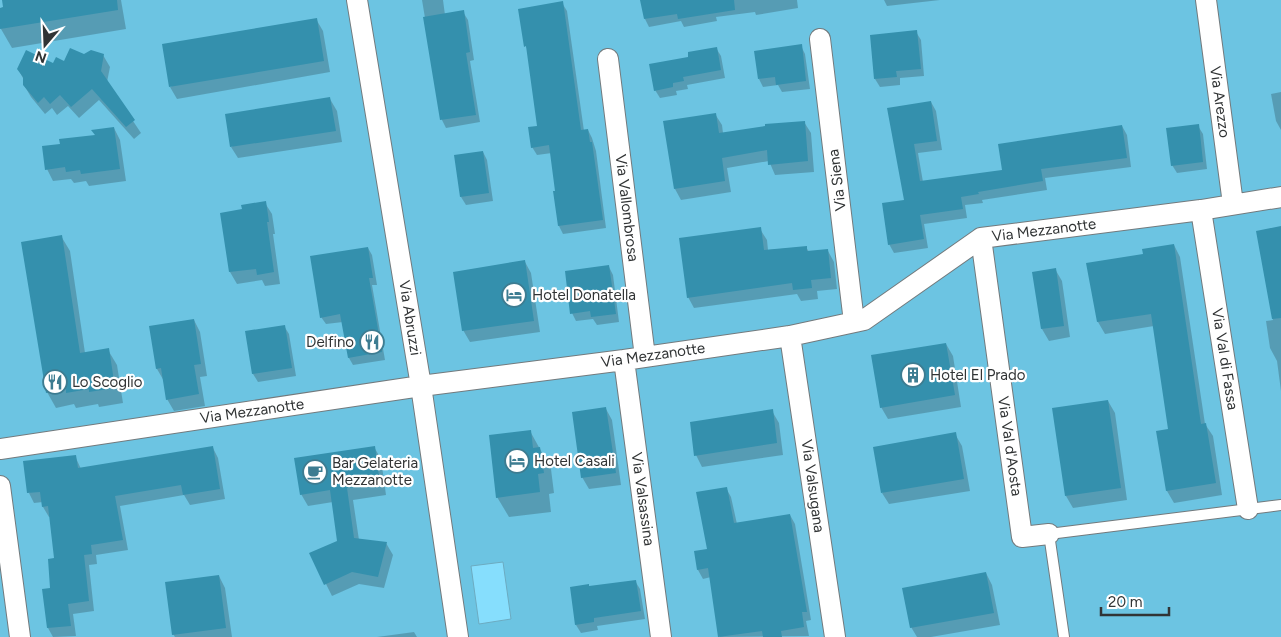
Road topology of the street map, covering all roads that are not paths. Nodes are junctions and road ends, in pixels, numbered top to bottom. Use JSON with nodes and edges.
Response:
{"nodes":[{"id":1,"x":357,"y":0,"type":"edge"},
{"id":2,"x":1206,"y":0,"type":"edge"},
{"id":3,"x":820,"y":39,"type":"dead end"},
{"id":4,"x":608,"y":58,"type":"dead end"},
{"id":5,"x":1281,"y":197,"type":"edge"},
{"id":6,"x":1233,"y":204,"type":"junction"},
{"id":7,"x":1201,"y":210,"type":"junction"},
{"id":8,"x":982,"y":238,"type":"junction"},
{"id":9,"x":854,"y":322,"type":"junction"},
{"id":10,"x":790,"y":336,"type":"junction"},
{"id":11,"x":645,"y":357,"type":"junction"},
{"id":12,"x":624,"y":360,"type":"junction"},
{"id":13,"x":421,"y":386,"type":"junction"},
{"id":14,"x":0,"y":449,"type":"edge"},
{"id":15,"x":0,"y":486,"type":"edge"},
{"id":16,"x":1281,"y":505,"type":"edge"},
{"id":17,"x":1248,"y":509,"type":"junction"},
{"id":18,"x":1049,"y":534,"type":"junction"},
{"id":19,"x":20,"y":637,"type":"edge"},
{"id":20,"x":458,"y":637,"type":"edge"},
{"id":21,"x":661,"y":637,"type":"edge"},
{"id":22,"x":835,"y":637,"type":"edge"},
{"id":23,"x":1064,"y":637,"type":"edge"}],
"edges":[{"from":1,"to":13,"type":"street","name":"Via Abruzzi"},
{"from":2,"to":6,"type":"street","name":"Via Arezzo"},
{"from":3,"to":9,"type":"street","name":"Via Siena"},
{"from":4,"to":11,"type":"street","name":"Via Vallombrosa"},
{"from":5,"to":6,"type":"street","name":"Via Mezzanotte"},
{"from":6,"to":7,"type":"street","name":"Via Mezzanotte"},
{"from":7,"to":8,"type":"street","name":"Via Mezzanotte"},
{"from":7,"to":17,"type":"street","name":"Via Val di Fassa"},
{"from":8,"to":9,"type":"street","name":"Via Mezzanotte"},
{"from":8,"to":18,"type":"street","name":"Via Val d'Aosta"},
{"from":9,"to":10,"type":"street","name":"Via Mezzanotte"},
{"from":10,"to":11,"type":"street","name":"Via Mezzanotte"},
{"from":10,"to":22,"type":"street","name":"Via Valsugana"},
{"from":11,"to":12,"type":"street","name":"Via Mezzanotte"},
{"from":12,"to":13,"type":"street","name":"Via Mezzanotte"},
{"from":12,"to":21,"type":"street","name":"Via Valsassina"},
{"from":13,"to":14,"type":"street","name":"Via Mezzanotte"},
{"from":13,"to":20,"type":"street","name":"Via Abruzzi"},
{"from":15,"to":19,"type":"street"},
{"from":16,"to":17,"type":"lane"},
{"from":17,"to":18,"type":"lane"},
{"from":18,"to":23,"type":"lane"}]}
